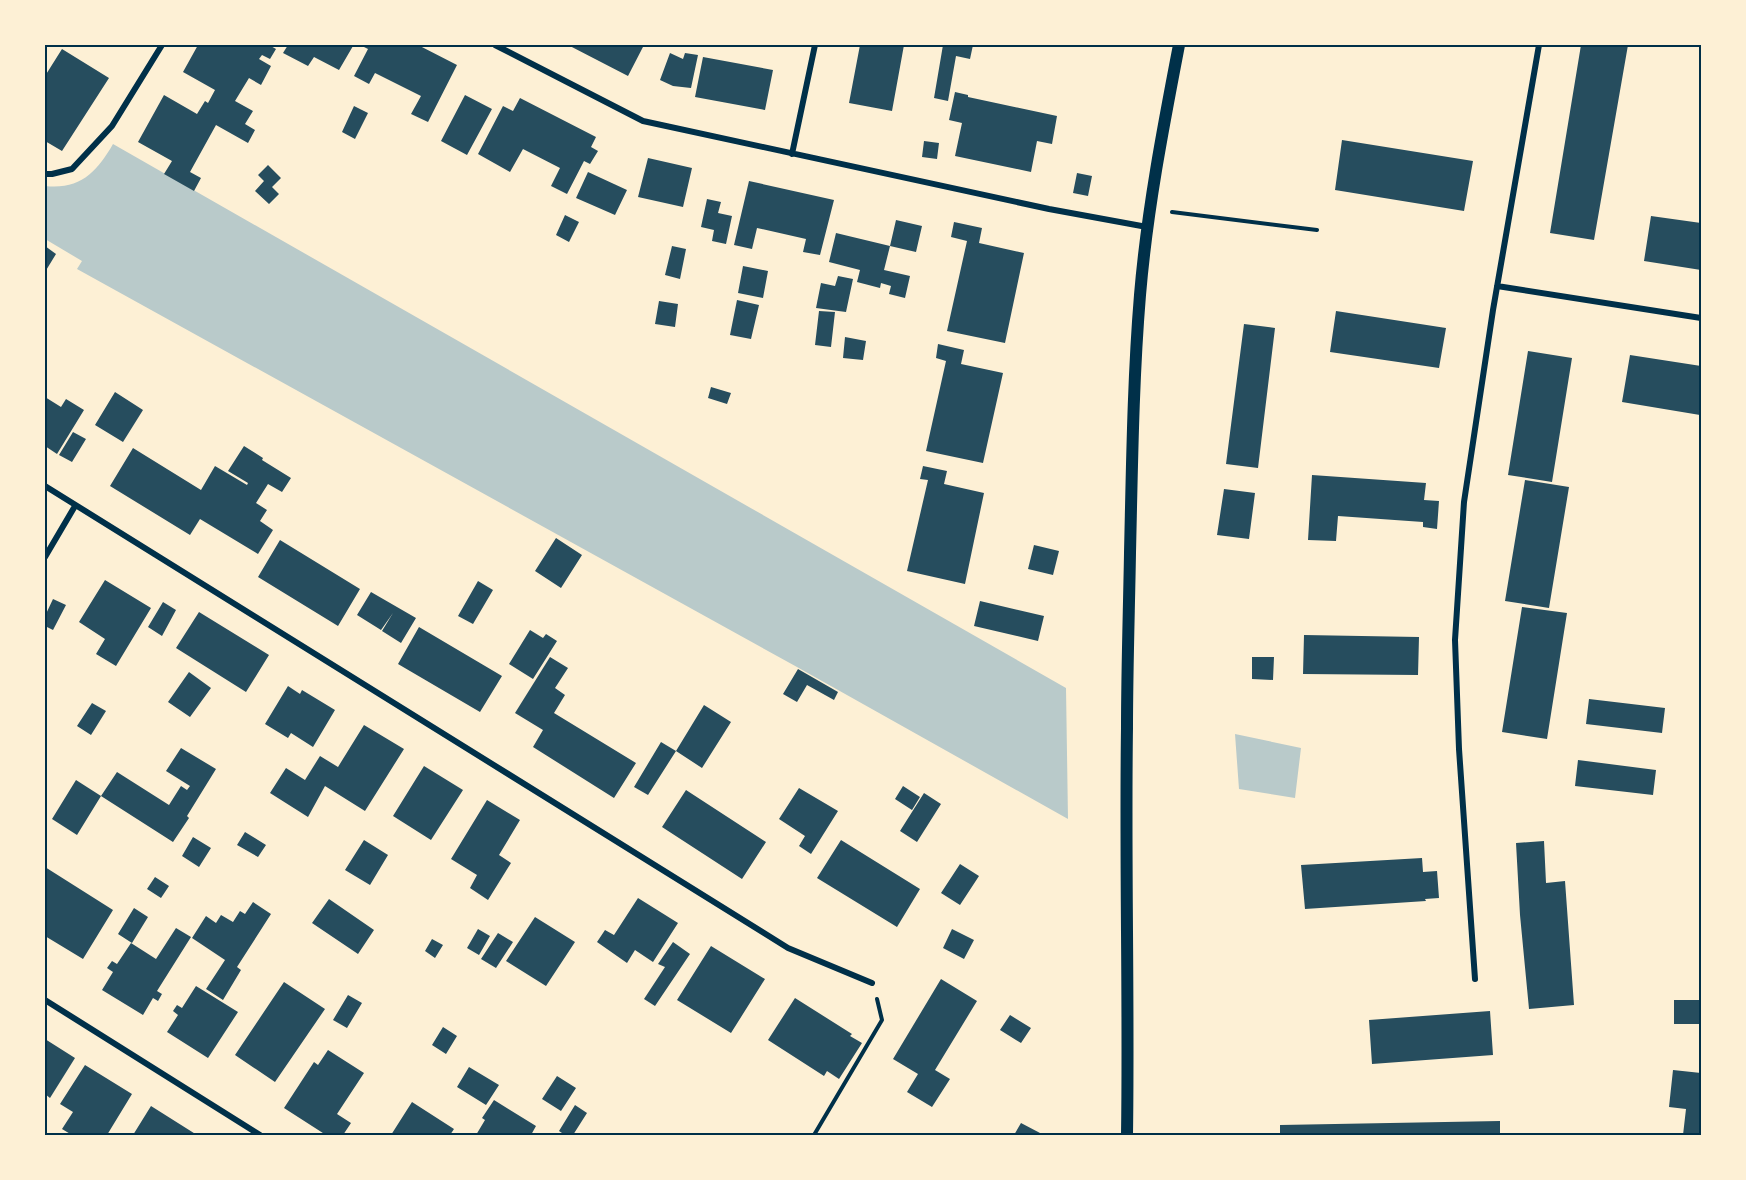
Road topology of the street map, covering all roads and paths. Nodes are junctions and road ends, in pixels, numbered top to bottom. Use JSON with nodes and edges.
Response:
{"nodes":[{"id":1,"x":162,"y":45,"type":"edge"},
{"id":2,"x":495,"y":45,"type":"edge"},
{"id":3,"x":815,"y":45,"type":"edge"},
{"id":4,"x":1179,"y":45,"type":"edge"},
{"id":5,"x":1539,"y":45,"type":"edge"},
{"id":6,"x":792,"y":154,"type":"junction"},
{"id":7,"x":45,"y":174,"type":"edge"},
{"id":8,"x":1151,"y":209,"type":"junction"},
{"id":9,"x":1147,"y":227,"type":"junction"},
{"id":10,"x":1317,"y":230,"type":"dead end"},
{"id":11,"x":1497,"y":286,"type":"junction"},
{"id":12,"x":1701,"y":318,"type":"edge"},
{"id":13,"x":45,"y":486,"type":"edge"},
{"id":14,"x":75,"y":506,"type":"junction"},
{"id":15,"x":45,"y":557,"type":"edge"},
{"id":16,"x":1475,"y":979,"type":"dead end"},
{"id":17,"x":872,"y":982,"type":"joint"},
{"id":18,"x":45,"y":1000,"type":"edge"},
{"id":19,"x":260,"y":1135,"type":"edge"},
{"id":20,"x":814,"y":1135,"type":"edge"},
{"id":21,"x":1127,"y":1135,"type":"edge"}],
"edges":[{"from":1,"to":7,"type":"street"},
{"from":2,"to":6,"type":"street"},
{"from":3,"to":6,"type":"street"},
{"from":4,"to":8,"type":"main road"},
{"from":5,"to":11,"type":"street"},
{"from":6,"to":9,"type":"street"},
{"from":8,"to":9,"type":"main road"},
{"from":8,"to":10,"type":"path"},
{"from":9,"to":21,"type":"main road"},
{"from":11,"to":12,"type":"street"},
{"from":11,"to":16,"type":"street"},
{"from":13,"to":14,"type":"street"},
{"from":14,"to":15,"type":"street"},
{"from":14,"to":17,"type":"street"},
{"from":17,"to":20,"type":"path"},
{"from":18,"to":19,"type":"street"}]}
